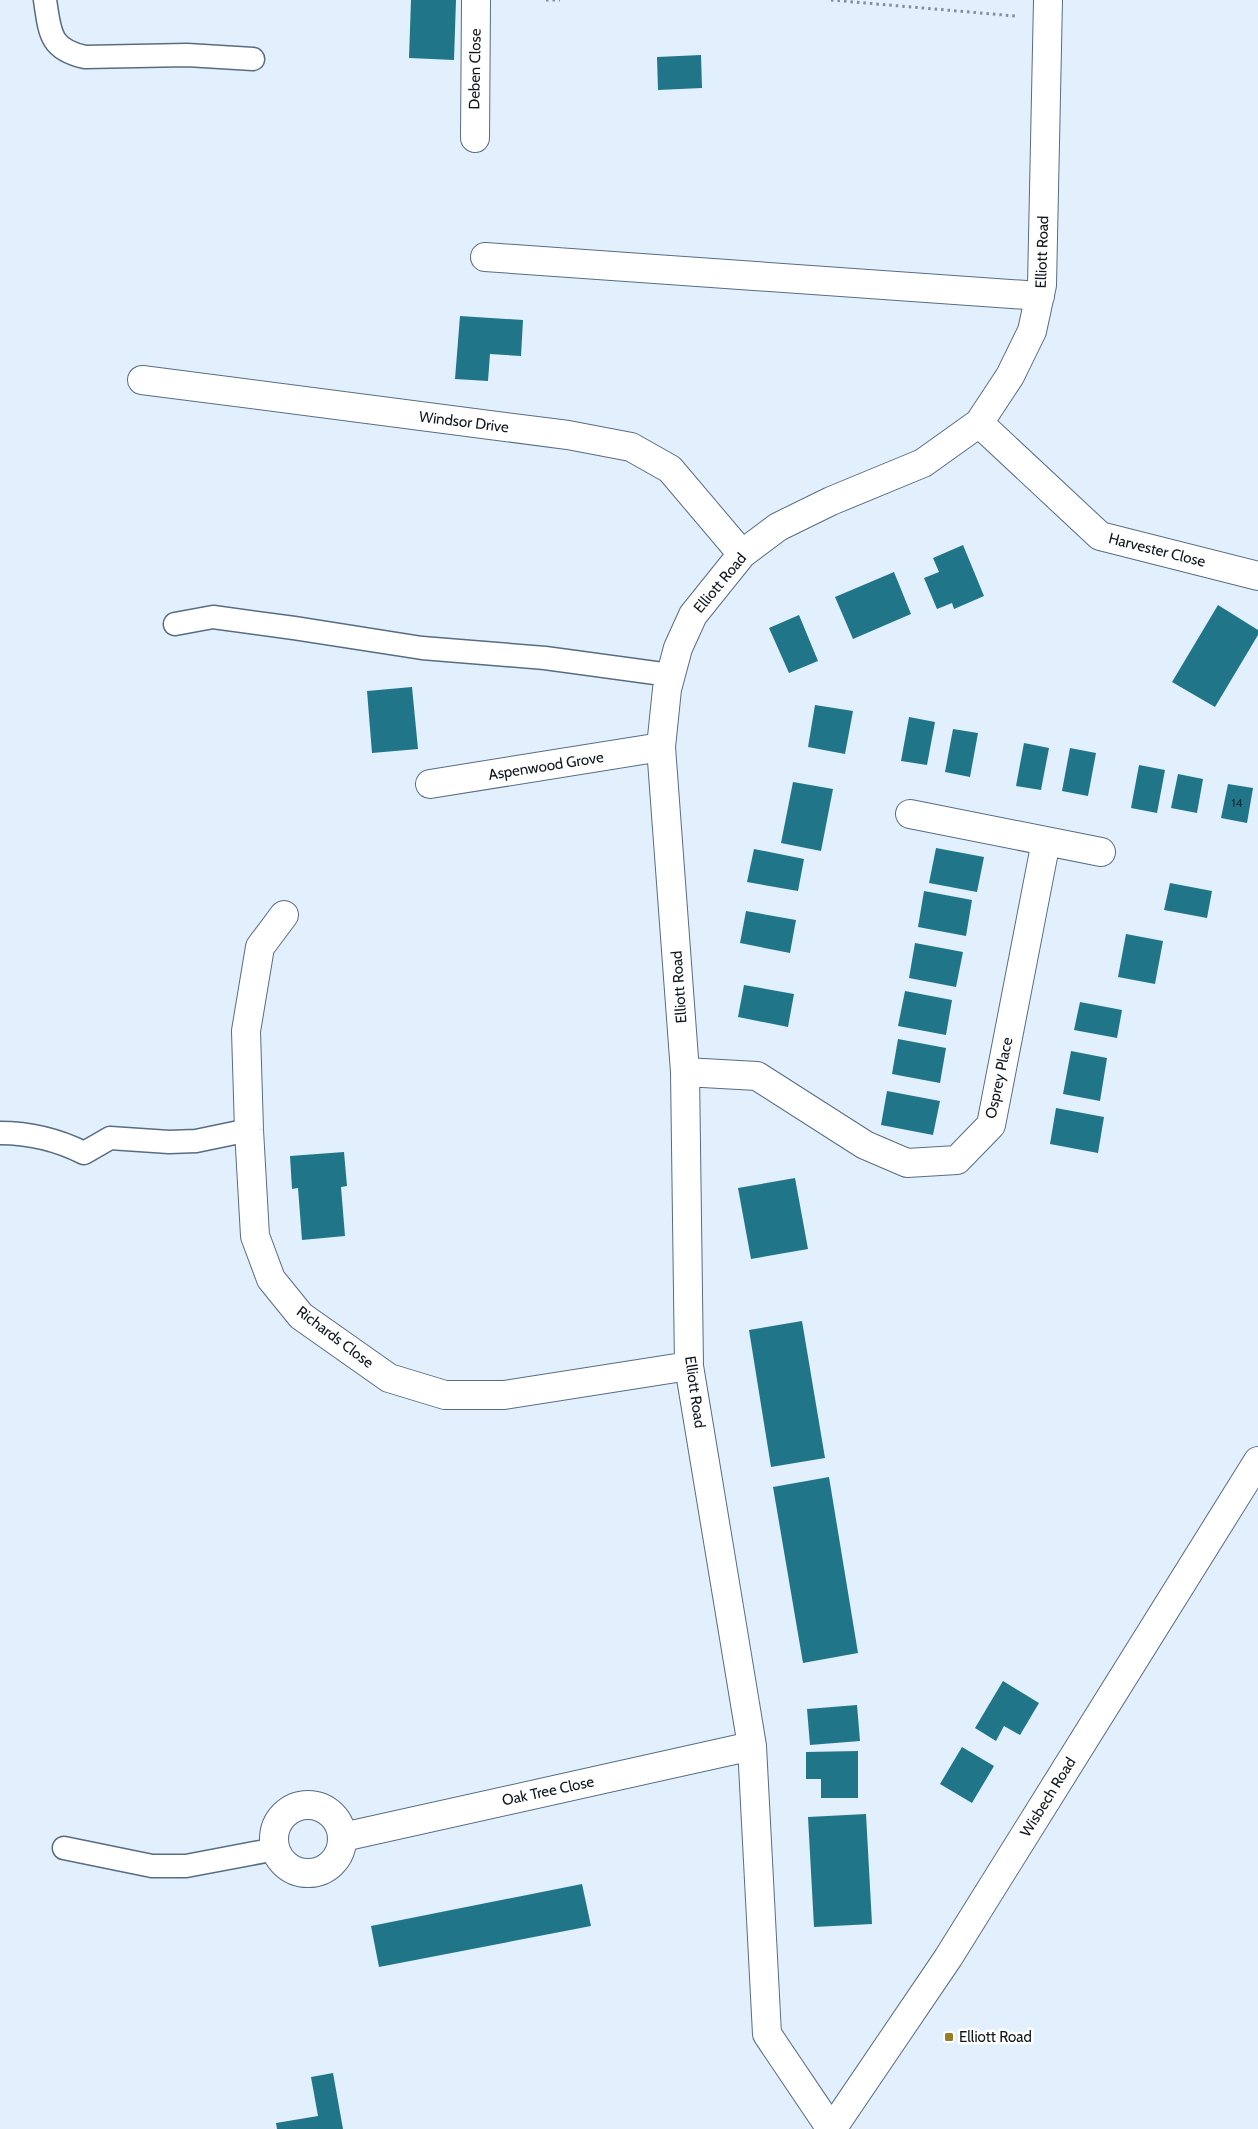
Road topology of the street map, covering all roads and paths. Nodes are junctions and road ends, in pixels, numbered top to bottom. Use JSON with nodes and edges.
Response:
{"nodes":[{"id":1,"x":45,"y":0,"type":"edge"},
{"id":2,"x":476,"y":0,"type":"edge"},
{"id":3,"x":546,"y":0,"type":"edge"},
{"id":4,"x":560,"y":0,"type":"edge"},
{"id":5,"x":831,"y":0,"type":"edge"},
{"id":6,"x":1048,"y":10,"type":"edge"},
{"id":7,"x":253,"y":59,"type":"dead end"},
{"id":8,"x":475,"y":138,"type":"dead end"},
{"id":9,"x":485,"y":257,"type":"dead end"},
{"id":10,"x":1040,"y":296,"type":"junction"},
{"id":11,"x":142,"y":380,"type":"dead end"},
{"id":12,"x":979,"y":423,"type":"junction"},
{"id":13,"x":742,"y":554,"type":"junction"},
{"id":14,"x":1258,"y":576,"type":"edge"},
{"id":15,"x":175,"y":624,"type":"dead end"},
{"id":16,"x":670,"y":675,"type":"junction"},
{"id":17,"x":661,"y":747,"type":"junction"},
{"id":18,"x":430,"y":784,"type":"dead end"},
{"id":19,"x":910,"y":814,"type":"dead end"},
{"id":20,"x":1046,"y":841,"type":"junction"},
{"id":21,"x":1101,"y":852,"type":"dead end"},
{"id":22,"x":284,"y":915,"type":"dead end"},
{"id":23,"x":685,"y":1072,"type":"junction"},
{"id":24,"x":249,"y":1130,"type":"junction"},
{"id":25,"x":0,"y":1133,"type":"edge"},
{"id":26,"x":689,"y":1366,"type":"junction"},
{"id":27,"x":1256,"y":1470,"type":"edge"},
{"id":28,"x":752,"y":1746,"type":"junction"},
{"id":29,"x":343,"y":1836,"type":"junction"},
{"id":30,"x":64,"y":1848,"type":"dead end"},
{"id":31,"x":276,"y":1849,"type":"junction"},
{"id":32,"x":831,"y":2129,"type":"edge"}],
"edges":[{"from":1,"to":7,"type":"lane"},
{"from":2,"to":8,"type":"street","name":"Deben Close"},
{"from":3,"to":4,"type":"path"},
{"from":5,"to":6,"type":"path"},
{"from":6,"to":10,"type":"street","name":"Elliott Road"},
{"from":9,"to":10,"type":"street"},
{"from":10,"to":12,"type":"street","name":"Elliott Road"},
{"from":11,"to":13,"type":"street","name":"Windsor Drive"},
{"from":12,"to":13,"type":"street","name":"Elliott Road"},
{"from":12,"to":14,"type":"street","name":"Harvester Close"},
{"from":13,"to":16,"type":"street","name":"Elliott Road"},
{"from":15,"to":16,"type":"lane"},
{"from":16,"to":17,"type":"street","name":"Elliott Road"},
{"from":17,"to":18,"type":"street","name":"Aspenwood Grove"},
{"from":17,"to":23,"type":"street","name":"Elliott Road"},
{"from":19,"to":20,"type":"street"},
{"from":20,"to":21,"type":"street"},
{"from":20,"to":23,"type":"street","name":"Osprey Place"},
{"from":22,"to":24,"type":"street","name":"Richards Close"},
{"from":23,"to":26,"type":"street","name":"Elliott Road"},
{"from":24,"to":25,"type":"lane"},
{"from":24,"to":26,"type":"street","name":"Richards Close"},
{"from":26,"to":28,"type":"street","name":"Elliott Road"},
{"from":27,"to":32,"type":"street","name":"Wisbech Road"},
{"from":28,"to":29,"type":"street","name":"Oak Tree Close"},
{"from":28,"to":32,"type":"street","name":"Elliott Road"},
{"from":29,"to":31,"type":"street"},
{"from":29,"to":31,"type":"street"},
{"from":30,"to":31,"type":"lane"}]}
